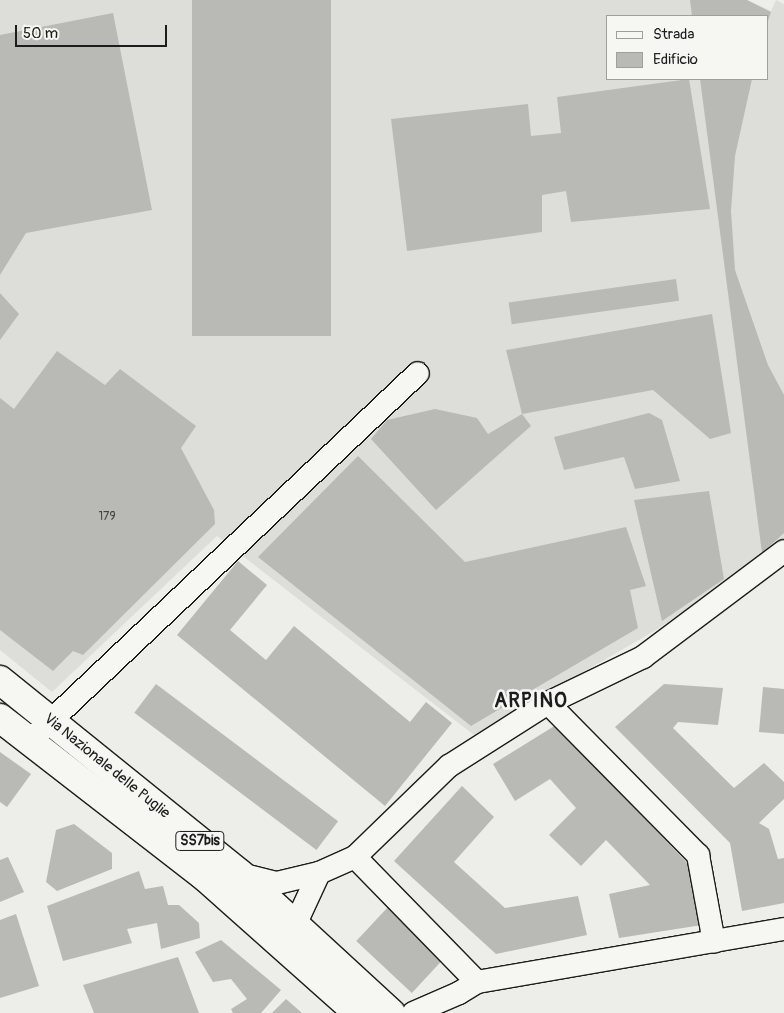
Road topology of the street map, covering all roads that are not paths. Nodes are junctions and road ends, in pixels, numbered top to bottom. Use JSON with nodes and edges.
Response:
{"nodes":[{"id":1,"x":418,"y":373,"type":"dead end"},
{"id":2,"x":784,"y":552,"type":"edge"},
{"id":3,"x":0,"y":680,"type":"edge"},
{"id":4,"x":548,"y":703,"type":"junction"},
{"id":5,"x":0,"y":718,"type":"edge"},
{"id":6,"x":50,"y":719,"type":"junction"},
{"id":7,"x":30,"y":742,"type":"junction"},
{"id":8,"x":355,"y":857,"type":"junction"},
{"id":9,"x":320,"y":873,"type":"junction"},
{"id":10,"x":271,"y":889,"type":"junction"},
{"id":11,"x":296,"y":923,"type":"junction"},
{"id":12,"x":784,"y":929,"type":"edge"},
{"id":13,"x":263,"y":930,"type":"junction"},
{"id":14,"x":714,"y":942,"type":"junction"},
{"id":15,"x":462,"y":996,"type":"edge"},
{"id":16,"x":358,"y":1013,"type":"edge"},
{"id":17,"x":391,"y":1013,"type":"edge"},
{"id":18,"x":413,"y":1013,"type":"edge"}],
"edges":[{"from":1,"to":6,"type":"street"},
{"from":2,"to":4,"type":"street"},
{"from":3,"to":6,"type":"main road","name":"Via Nazionale delle Puglie","number":"SS7bis"},
{"from":4,"to":8,"type":"street"},
{"from":4,"to":14,"type":"street"},
{"from":5,"to":7,"type":"main road","name":"Via Nazionale delle Puglie","number":"SS7bis"},
{"from":6,"to":7,"type":"street"},
{"from":6,"to":10,"type":"main road","name":"Via Nazionale delle Puglie","number":"SS7bis"},
{"from":7,"to":13,"type":"main road","name":"Via Nazionale delle Puglie","number":"SS7bis"},
{"from":8,"to":9,"type":"street"},
{"from":8,"to":15,"type":"street"},
{"from":9,"to":10,"type":"street"},
{"from":9,"to":11,"type":"street"},
{"from":10,"to":11,"type":"main road","name":"Via Nazionale delle Puglie","number":"SS7bis"},
{"from":10,"to":13,"type":"street"},
{"from":11,"to":13,"type":"street"},
{"from":11,"to":17,"type":"main road","name":"Via Nazionale delle Puglie","number":"SS7bis"},
{"from":12,"to":14,"type":"street"},
{"from":13,"to":16,"type":"main road","name":"Via Nazionale delle Puglie","number":"SS7bis"},
{"from":14,"to":15,"type":"street"},
{"from":15,"to":18,"type":"street"}]}
